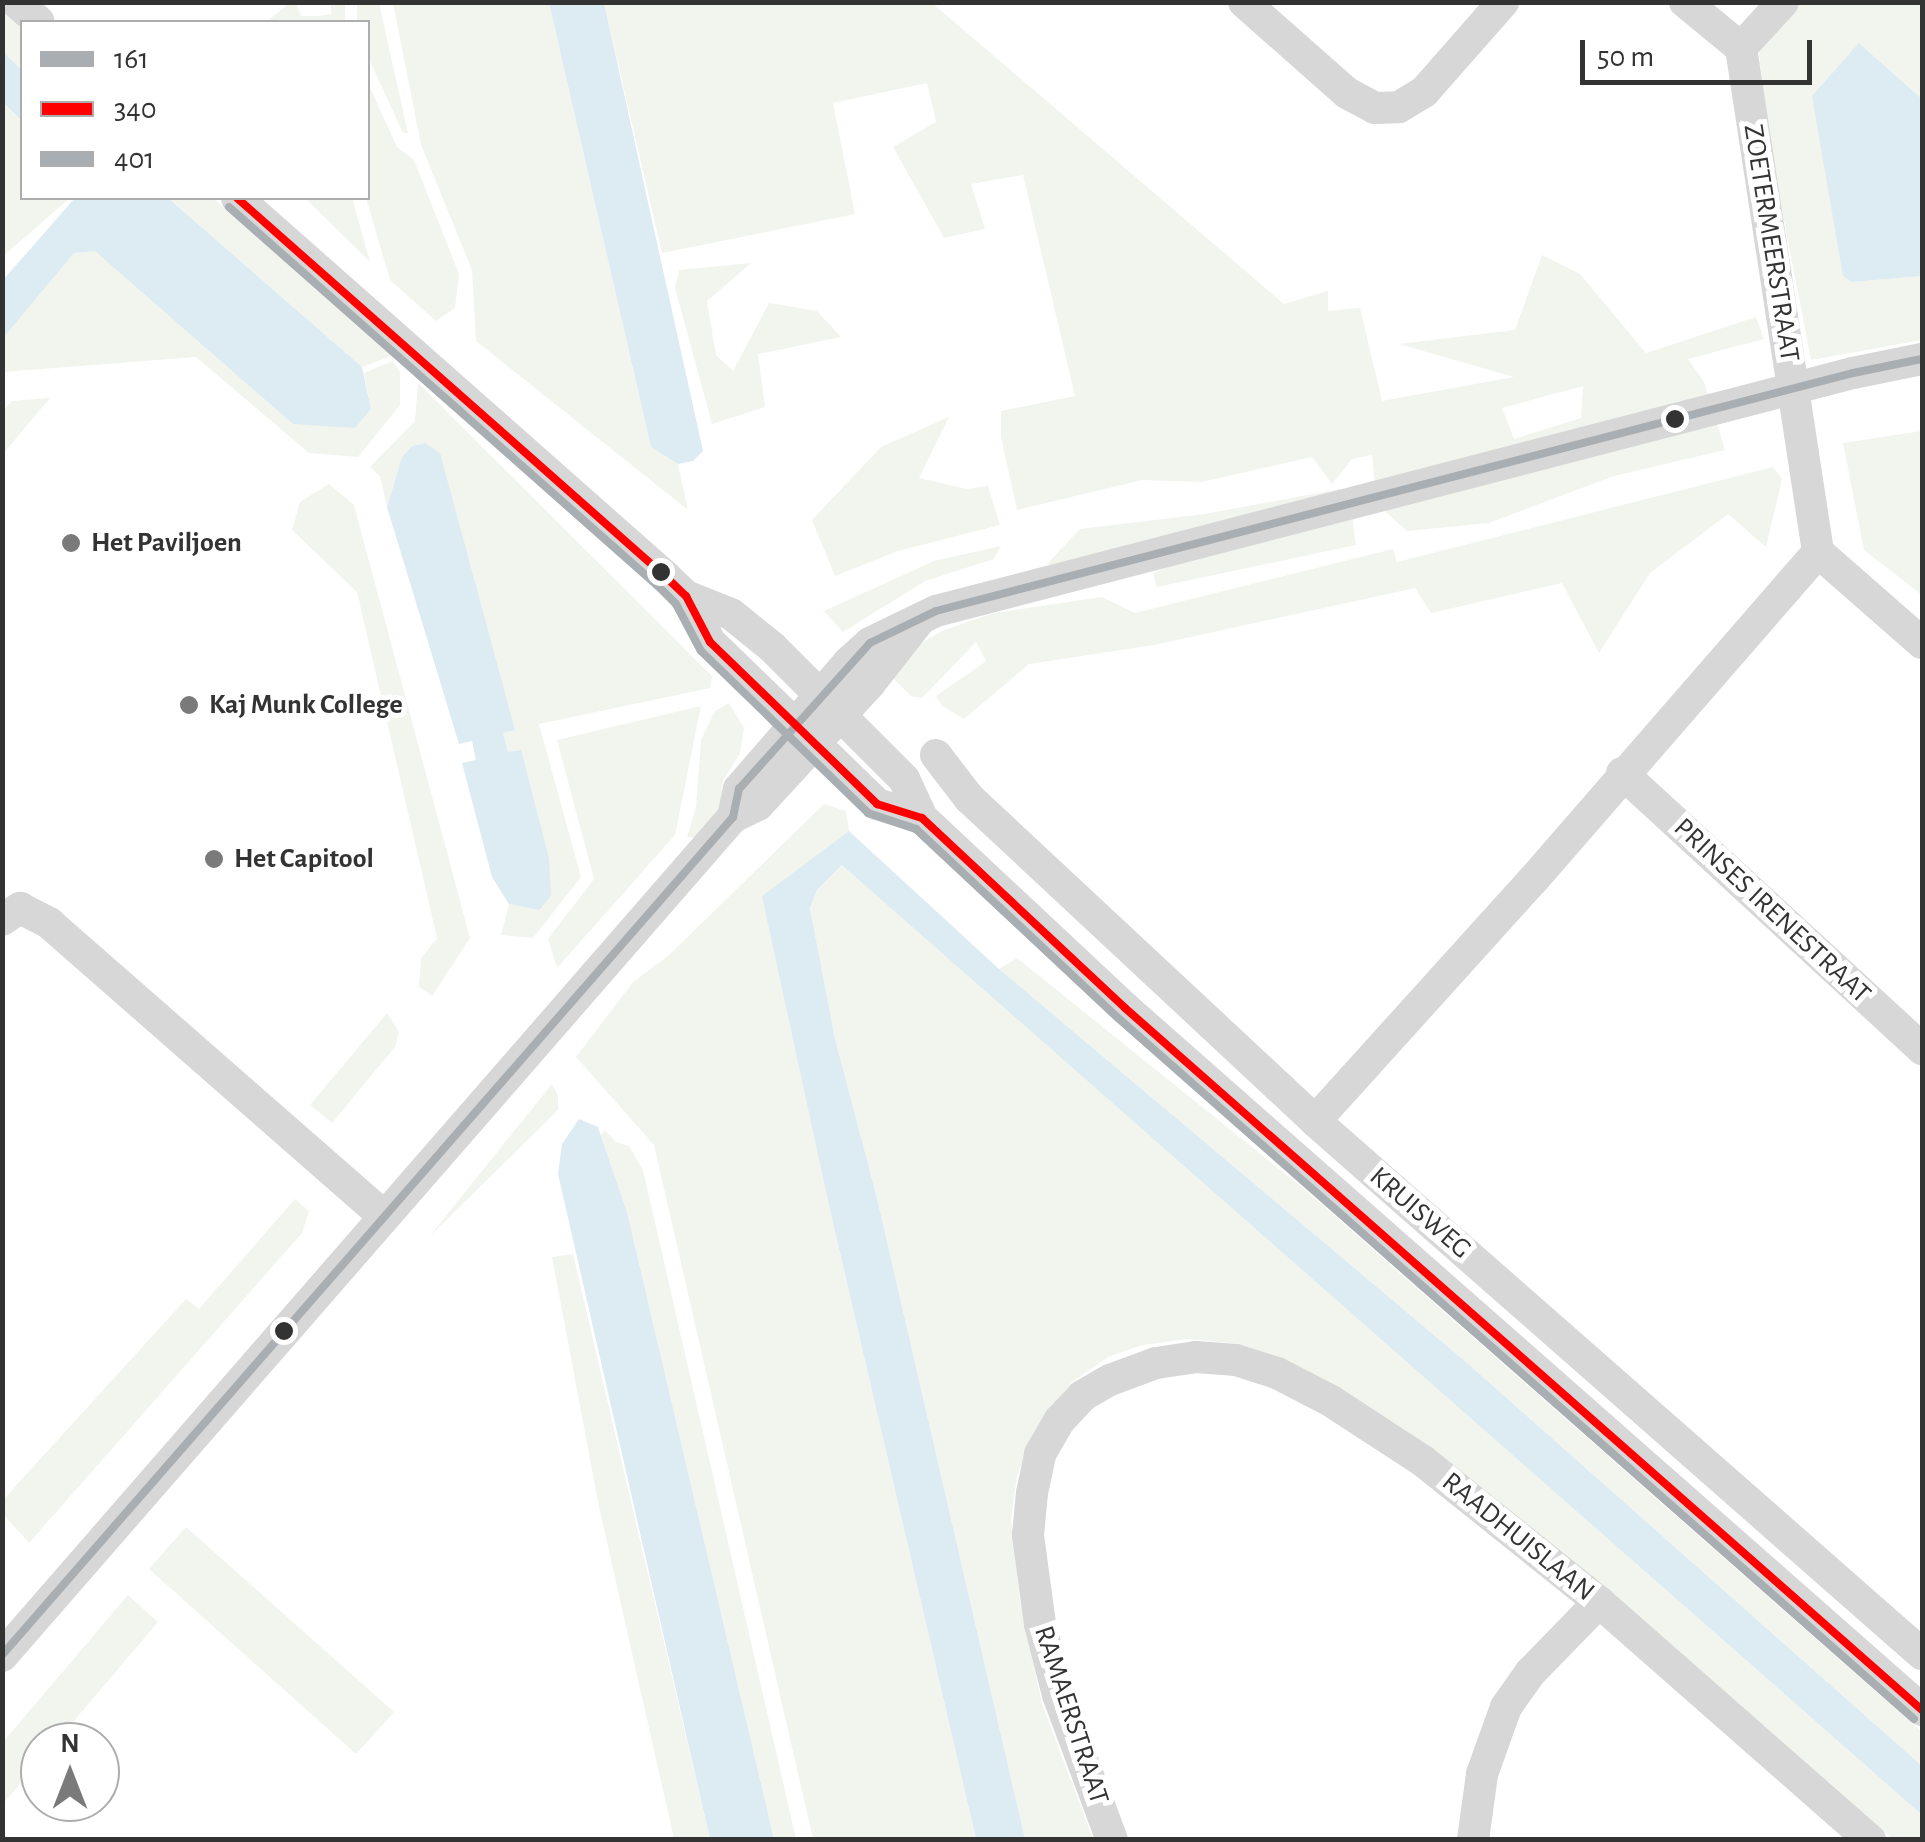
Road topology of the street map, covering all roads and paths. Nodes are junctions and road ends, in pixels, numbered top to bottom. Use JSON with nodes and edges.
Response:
{"nodes":[{"id":1,"x":16,"y":2,"type":"edge"},
{"id":2,"x":1244,"y":2,"type":"edge"},
{"id":3,"x":1503,"y":2,"type":"edge"},
{"id":4,"x":1685,"y":2,"type":"edge"},
{"id":5,"x":1783,"y":2,"type":"edge"},
{"id":6,"x":36,"y":20,"type":"edge"},
{"id":7,"x":1741,"y":48,"type":"junction"},
{"id":8,"x":239,"y":200,"type":"edge"},
{"id":9,"x":1922,"y":359,"type":"edge"},
{"id":10,"x":1792,"y":390,"type":"junction"},
{"id":11,"x":1818,"y":552,"type":"junction"},
{"id":12,"x":686,"y":596,"type":"junction"},
{"id":13,"x":1922,"y":643,"type":"edge"},
{"id":14,"x":831,"y":704,"type":"junction"},
{"id":15,"x":804,"y":734,"type":"junction"},
{"id":16,"x":936,"y":755,"type":"dead end"},
{"id":17,"x":1622,"y":774,"type":"junction"},
{"id":18,"x":922,"y":818,"type":"junction"},
{"id":19,"x":2,"y":920,"type":"edge"},
{"id":20,"x":1922,"y":1049,"type":"edge"},
{"id":21,"x":1315,"y":1121,"type":"junction"},
{"id":22,"x":384,"y":1216,"type":"junction"},
{"id":23,"x":1110,"y":1380,"type":"joint"},
{"id":24,"x":1599,"y":1602,"type":"junction"},
{"id":25,"x":1922,"y":1654,"type":"edge"},
{"id":26,"x":2,"y":1656,"type":"edge"},
{"id":27,"x":1922,"y":1710,"type":"edge"},
{"id":28,"x":1112,"y":1840,"type":"edge"},
{"id":29,"x":1473,"y":1840,"type":"edge"},
{"id":30,"x":1870,"y":1840,"type":"edge"}],
"edges":[{"from":1,"to":6,"type":"street"},
{"from":2,"to":3,"type":"street"},
{"from":4,"to":7,"type":"street"},
{"from":5,"to":7,"type":"street"},
{"from":7,"to":10,"type":"street","name":"ZOETERMEERSTRAAT"},
{"from":8,"to":12,"type":"street","name":"KRUISWEG"},
{"from":9,"to":10,"type":"street"},
{"from":10,"to":11,"type":"street","name":"ZOETERMEERSTRAAT"},
{"from":10,"to":14,"type":"street"},
{"from":11,"to":13,"type":"street"},
{"from":11,"to":17,"type":"street"},
{"from":12,"to":14,"type":"street","name":"KRUISWEG"},
{"from":12,"to":15,"type":"street","name":"KRUISWEG"},
{"from":14,"to":15,"type":"street"},
{"from":14,"to":18,"type":"street","name":"KRUISWEG"},
{"from":15,"to":18,"type":"street","name":"KRUISWEG"},
{"from":15,"to":22,"type":"street"},
{"from":16,"to":21,"type":"street","name":"KRUISWEG"},
{"from":17,"to":20,"type":"street","name":"PRINSES IRENESTRAAT"},
{"from":17,"to":21,"type":"street"},
{"from":18,"to":27,"type":"street","name":"KRUISWEG"},
{"from":19,"to":22,"type":"street"},
{"from":21,"to":25,"type":"street","name":"KRUISWEG"},
{"from":22,"to":26,"type":"street"},
{"from":23,"to":24,"type":"street","name":"RAADHUISLAAN"},
{"from":23,"to":28,"type":"street","name":"RAMAERSTRAAT"},
{"from":24,"to":29,"type":"street"},
{"from":24,"to":30,"type":"street","name":"RAADHUISLAAN"}]}
